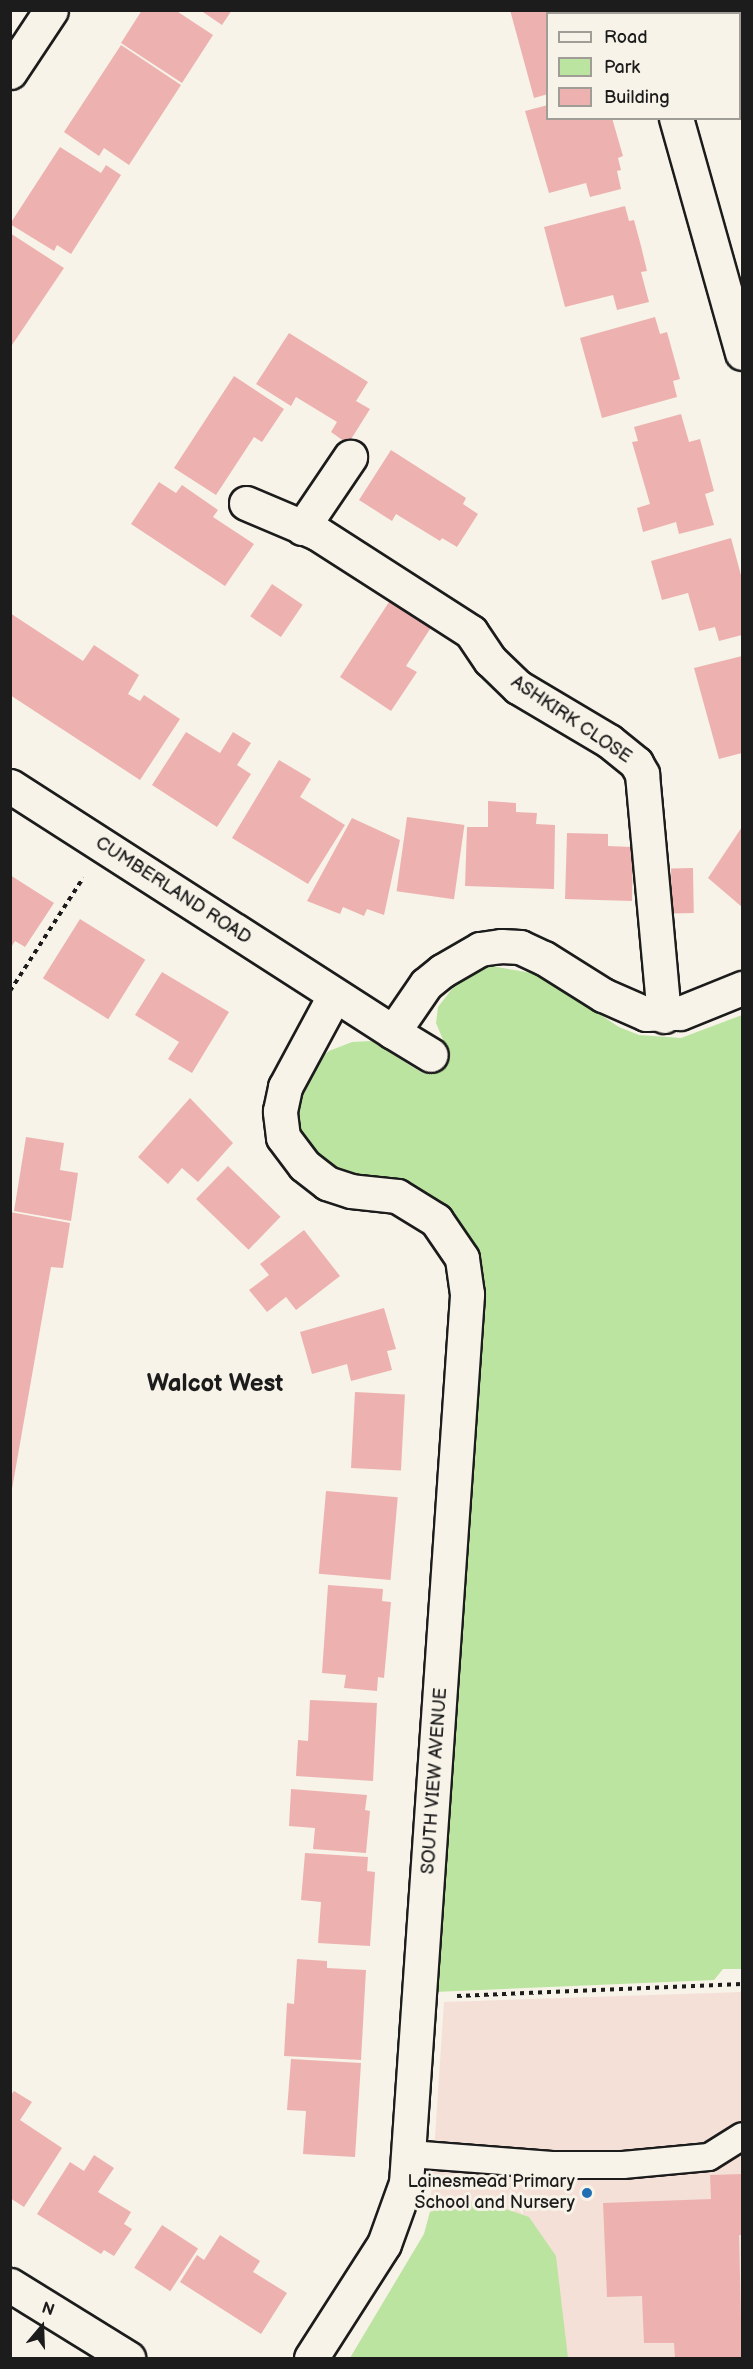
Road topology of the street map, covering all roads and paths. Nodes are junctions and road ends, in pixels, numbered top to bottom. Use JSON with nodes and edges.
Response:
{"nodes":[{"id":1,"x":51,"y":10,"type":"edge"},
{"id":2,"x":10,"y":72,"type":"edge"},
{"id":3,"x":677,"y":120,"type":"edge"},
{"id":4,"x":742,"y":352,"type":"edge"},
{"id":5,"x":350,"y":457,"type":"dead end"},
{"id":6,"x":246,"y":503,"type":"dead end"},
{"id":7,"x":302,"y":528,"type":"junction"},
{"id":8,"x":10,"y":786,"type":"edge"},
{"id":9,"x":103,"y":846,"type":"junction"},
{"id":10,"x":742,"y":988,"type":"edge"},
{"id":11,"x":10,"y":991,"type":"edge"},
{"id":12,"x":334,"y":996,"type":"junction"},
{"id":13,"x":664,"y":1016,"type":"junction"},
{"id":14,"x":393,"y":1032,"type":"junction"},
{"id":15,"x":431,"y":1055,"type":"dead end"},
{"id":16,"x":742,"y":1984,"type":"edge"},
{"id":17,"x":421,"y":1997,"type":"junction"},
{"id":18,"x":742,"y":2136,"type":"edge"},
{"id":19,"x":410,"y":2154,"type":"junction"},
{"id":20,"x":10,"y":2285,"type":"edge"},
{"id":21,"x":128,"y":2358,"type":"edge"},
{"id":22,"x":311,"y":2358,"type":"edge"}],
"edges":[{"from":1,"to":2,"type":"street"},
{"from":3,"to":4,"type":"street"},
{"from":5,"to":7,"type":"street"},
{"from":6,"to":7,"type":"street","name":"ASHKIRK CLOSE"},
{"from":7,"to":13,"type":"street","name":"ASHKIRK CLOSE"},
{"from":8,"to":9,"type":"street","name":"CUMBERLAND ROAD"},
{"from":9,"to":11,"type":"path"},
{"from":9,"to":12,"type":"street","name":"CUMBERLAND ROAD"},
{"from":10,"to":13,"type":"street"},
{"from":12,"to":14,"type":"street","name":"CUMBERLAND ROAD"},
{"from":12,"to":17,"type":"street","name":"SOUTH VIEW AVENUE"},
{"from":13,"to":14,"type":"street"},
{"from":14,"to":15,"type":"street","name":"CUMBERLAND ROAD"},
{"from":16,"to":17,"type":"path"},
{"from":17,"to":19,"type":"street","name":"SOUTH VIEW AVENUE"},
{"from":18,"to":19,"type":"lane"},
{"from":19,"to":22,"type":"street","name":"SOUTH VIEW AVENUE"},
{"from":20,"to":21,"type":"street"}]}
